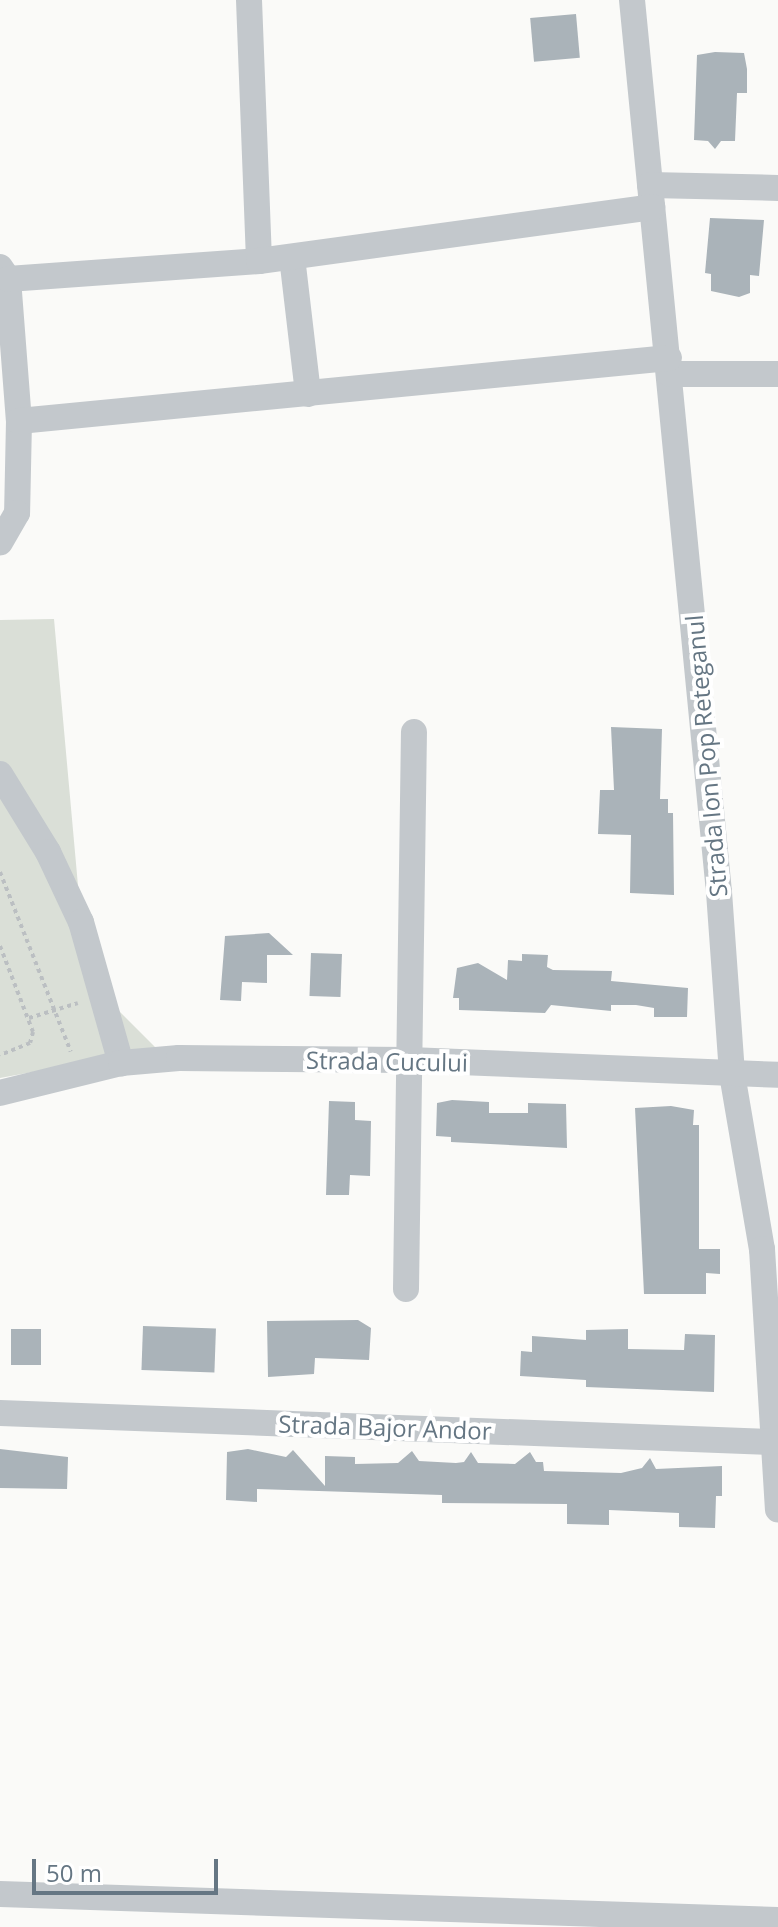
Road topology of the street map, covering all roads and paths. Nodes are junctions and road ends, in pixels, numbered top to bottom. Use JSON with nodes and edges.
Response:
{"nodes":[{"id":1,"x":249,"y":0,"type":"edge"},
{"id":2,"x":632,"y":0,"type":"edge"},
{"id":3,"x":778,"y":188,"type":"edge"},
{"id":4,"x":651,"y":196,"type":"junction"},
{"id":5,"x":292,"y":257,"type":"junction"},
{"id":6,"x":259,"y":261,"type":"junction"},
{"id":7,"x":4,"y":273,"type":"edge"},
{"id":8,"x":669,"y":366,"type":"junction"},
{"id":9,"x":778,"y":374,"type":"edge"},
{"id":10,"x":308,"y":394,"type":"junction"},
{"id":11,"x":19,"y":421,"type":"junction"},
{"id":12,"x":0,"y":543,"type":"edge"},
{"id":13,"x":414,"y":732,"type":"dead end"},
{"id":14,"x":0,"y":774,"type":"edge"},
{"id":15,"x":0,"y":872,"type":"edge"},
{"id":16,"x":0,"y":946,"type":"edge"},
{"id":17,"x":104,"y":997,"type":"junction"},
{"id":18,"x":58,"y":1009,"type":"junction"},
{"id":19,"x":29,"y":1018,"type":"junction"},
{"id":20,"x":0,"y":1055,"type":"edge"},
{"id":21,"x":409,"y":1060,"type":"junction"},
{"id":22,"x":121,"y":1063,"type":"junction"},
{"id":23,"x":77,"y":1072,"type":"junction"},
{"id":24,"x":732,"y":1074,"type":"junction"},
{"id":25,"x":778,"y":1075,"type":"edge"},
{"id":26,"x":0,"y":1093,"type":"edge"},
{"id":27,"x":406,"y":1289,"type":"dead end"},
{"id":28,"x":0,"y":1413,"type":"edge"},
{"id":29,"x":771,"y":1442,"type":"junction"},
{"id":30,"x":778,"y":1510,"type":"edge"},
{"id":31,"x":0,"y":1894,"type":"edge"},
{"id":32,"x":778,"y":1920,"type":"edge"}],
"edges":[{"from":1,"to":6,"type":"street"},
{"from":2,"to":4,"type":"street","name":"Strada Ion Pop Reteganul"},
{"from":3,"to":4,"type":"street"},
{"from":4,"to":5,"type":"street"},
{"from":4,"to":8,"type":"street","name":"Strada Ion Pop Reteganul"},
{"from":5,"to":6,"type":"street"},
{"from":5,"to":10,"type":"street"},
{"from":6,"to":7,"type":"street"},
{"from":7,"to":11,"type":"street"},
{"from":8,"to":9,"type":"street"},
{"from":8,"to":10,"type":"street"},
{"from":8,"to":24,"type":"street","name":"Strada Ion Pop Reteganul"},
{"from":10,"to":11,"type":"street"},
{"from":11,"to":12,"type":"street"},
{"from":13,"to":21,"type":"street"},
{"from":14,"to":17,"type":"street"},
{"from":15,"to":18,"type":"path"},
{"from":16,"to":19,"type":"path"},
{"from":17,"to":18,"type":"path"},
{"from":17,"to":22,"type":"street"},
{"from":18,"to":19,"type":"path"},
{"from":18,"to":23,"type":"path"},
{"from":19,"to":20,"type":"path"},
{"from":21,"to":22,"type":"street","name":"Strada Cucului"},
{"from":21,"to":24,"type":"street","name":"Strada Cucului"},
{"from":21,"to":27,"type":"street"},
{"from":22,"to":23,"type":"street","name":"Strada Cucului"},
{"from":23,"to":26,"type":"street","name":"Strada Cucului"},
{"from":24,"to":25,"type":"street","name":"Strada Cucului"},
{"from":24,"to":29,"type":"street","name":"Strada Ion Pop Reteganul"},
{"from":28,"to":29,"type":"street","name":"Strada Bajor Andor"},
{"from":29,"to":30,"type":"street","name":"Strada Ion Pop Reteganul"},
{"from":31,"to":32,"type":"street"}]}
